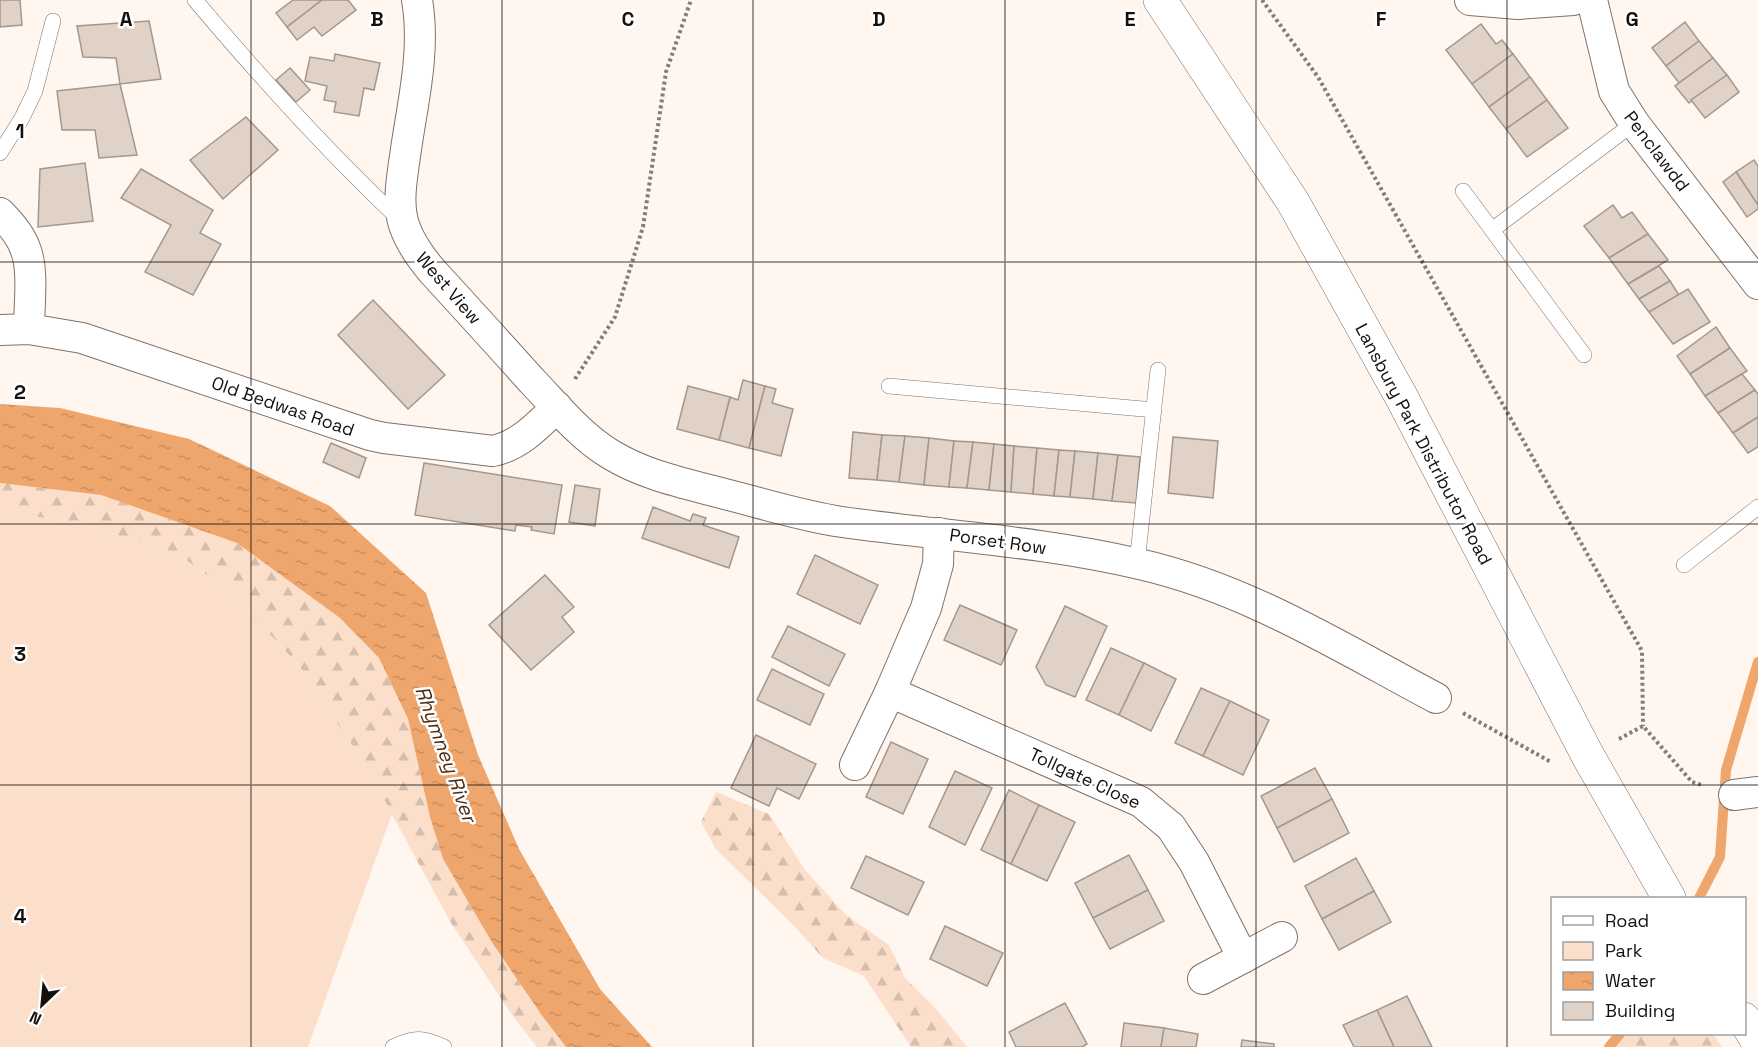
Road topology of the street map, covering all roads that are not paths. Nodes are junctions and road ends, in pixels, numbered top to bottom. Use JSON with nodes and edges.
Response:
{"nodes":[{"id":1,"x":195,"y":0,"type":"edge"},
{"id":2,"x":417,"y":0,"type":"edge"},
{"id":3,"x":1160,"y":0,"type":"edge"},
{"id":4,"x":1470,"y":0,"type":"edge"},
{"id":5,"x":1573,"y":0,"type":"edge"},
{"id":6,"x":1592,"y":0,"type":"edge"},
{"id":7,"x":53,"y":21,"type":"dead end"},
{"id":8,"x":1634,"y":123,"type":"junction"},
{"id":9,"x":0,"y":153,"type":"edge"},
{"id":10,"x":1463,"y":191,"type":"dead end"},
{"id":11,"x":0,"y":213,"type":"edge"},
{"id":12,"x":404,"y":224,"type":"junction"},
{"id":13,"x":1492,"y":230,"type":"junction"},
{"id":14,"x":1758,"y":284,"type":"edge"},
{"id":15,"x":14,"y":329,"type":"edge"},
{"id":16,"x":1584,"y":355,"type":"dead end"},
{"id":17,"x":1158,"y":370,"type":"dead end"},
{"id":18,"x":889,"y":386,"type":"dead end"},
{"id":19,"x":556,"y":407,"type":"junction"},
{"id":20,"x":1154,"y":410,"type":"junction"},
{"id":21,"x":1758,"y":507,"type":"edge"},
{"id":22,"x":939,"y":533,"type":"junction"},
{"id":23,"x":1137,"y":563,"type":"junction"},
{"id":24,"x":1684,"y":565,"type":"dead end"},
{"id":25,"x":890,"y":692,"type":"junction"},
{"id":26,"x":1436,"y":698,"type":"dead end"},
{"id":27,"x":855,"y":765,"type":"dead end"},
{"id":28,"x":1667,"y":894,"type":"edge"},
{"id":29,"x":1282,"y":937,"type":"dead end"},
{"id":30,"x":1243,"y":958,"type":"junction"},
{"id":31,"x":1203,"y":979,"type":"dead end"},
{"id":32,"x":1746,"y":1021,"type":"edge"},
{"id":33,"x":1758,"y":1042,"type":"edge"},
{"id":34,"x":393,"y":1047,"type":"edge"},
{"id":35,"x":444,"y":1047,"type":"edge"}],
"edges":[{"from":1,"to":12,"type":"lane"},
{"from":2,"to":12,"type":"street","name":"West View"},
{"from":3,"to":28,"type":"street","name":"Lansbury Park Distributor Road"},
{"from":4,"to":5,"type":"street"},
{"from":6,"to":8,"type":"street","name":"Penclawdd"},
{"from":7,"to":9,"type":"lane"},
{"from":8,"to":13,"type":"lane"},
{"from":8,"to":14,"type":"street","name":"Penclawdd"},
{"from":10,"to":13,"type":"lane"},
{"from":11,"to":15,"type":"street"},
{"from":12,"to":19,"type":"street","name":"West View"},
{"from":13,"to":16,"type":"lane"},
{"from":15,"to":19,"type":"street","name":"Old Bedwas Road"},
{"from":17,"to":20,"type":"lane"},
{"from":18,"to":20,"type":"lane"},
{"from":19,"to":22,"type":"street","name":"Porset Row"},
{"from":20,"to":23,"type":"lane"},
{"from":21,"to":24,"type":"lane"},
{"from":22,"to":23,"type":"street","name":"Porset Row"},
{"from":22,"to":25,"type":"street"},
{"from":23,"to":26,"type":"street","name":"Porset Row"},
{"from":25,"to":27,"type":"street"},
{"from":25,"to":30,"type":"street","name":"Tollgate Close"},
{"from":29,"to":30,"type":"street"},
{"from":30,"to":31,"type":"street"},
{"from":32,"to":33,"type":"street"},
{"from":34,"to":35,"type":"lane"}]}
